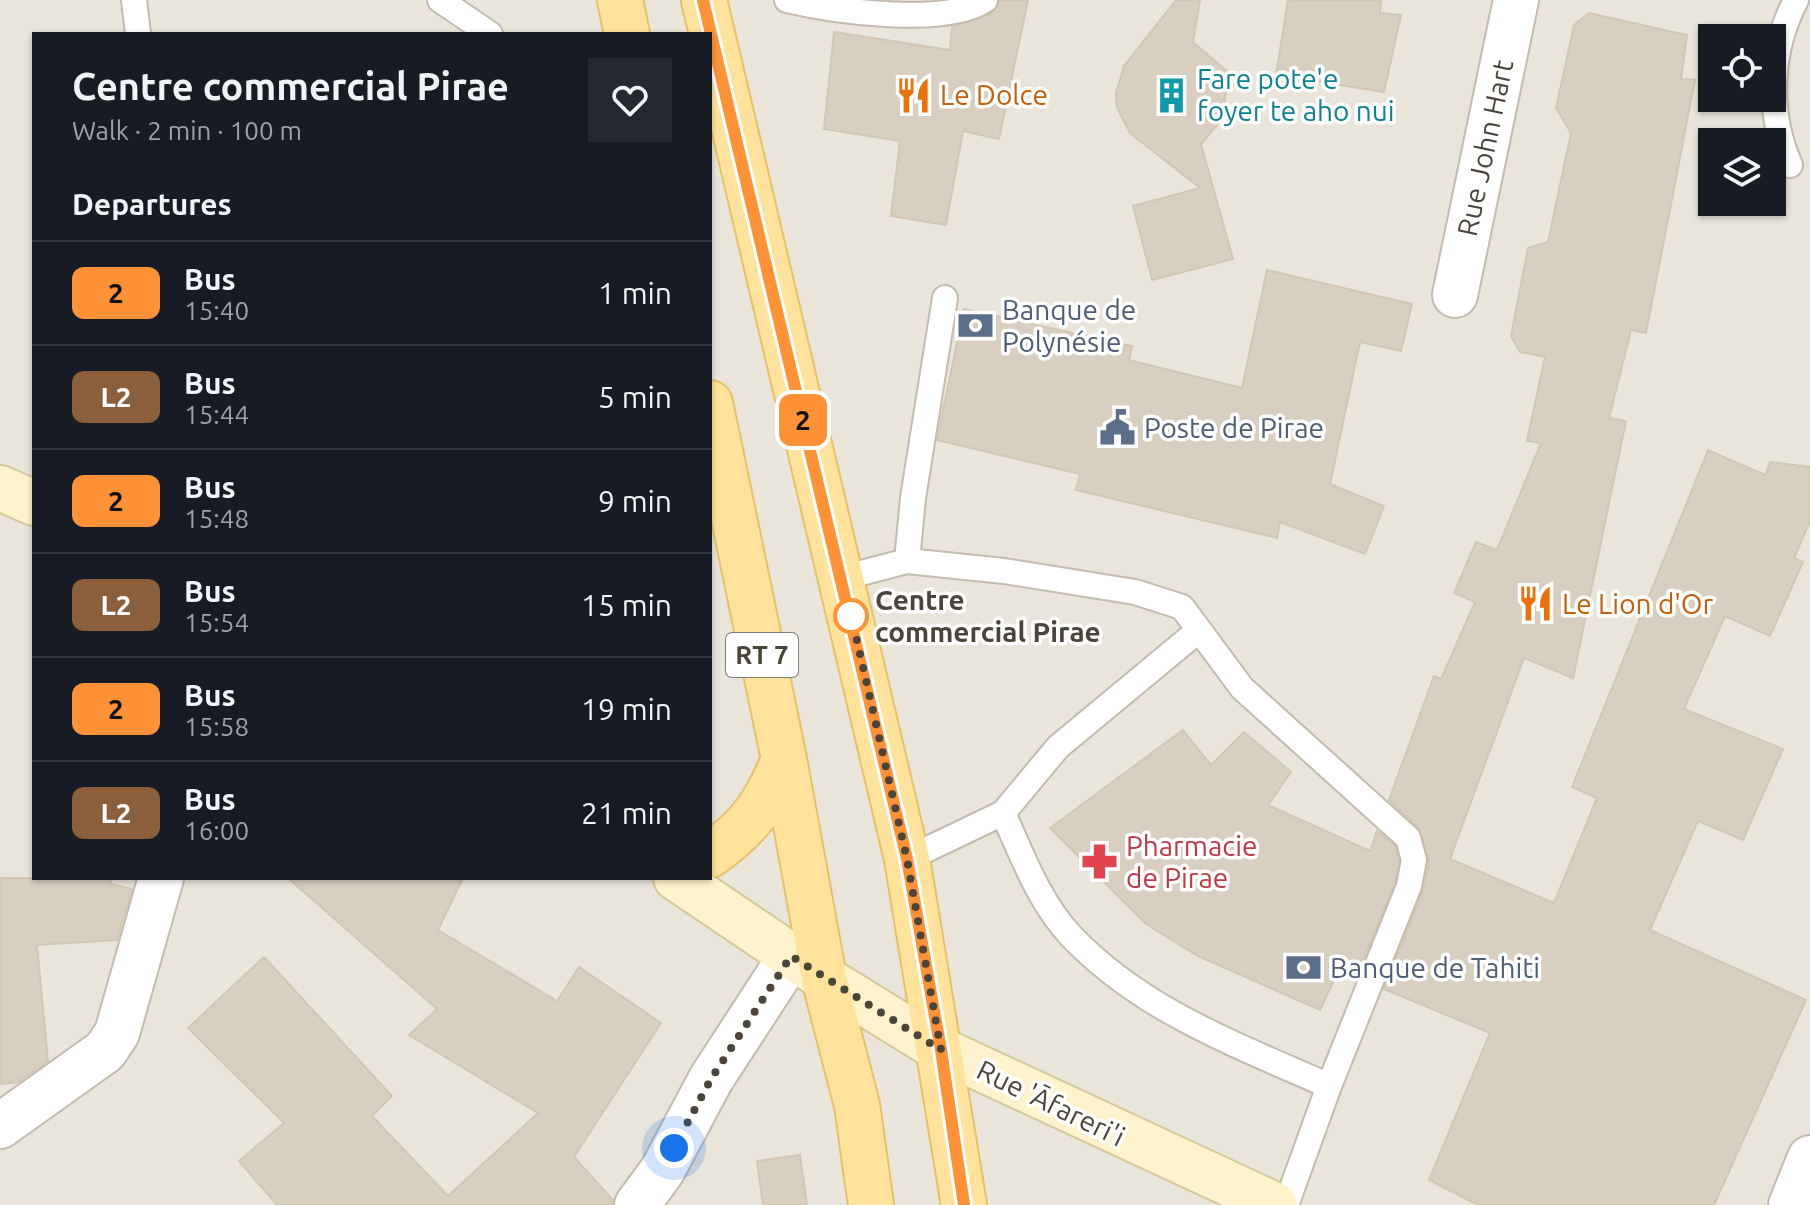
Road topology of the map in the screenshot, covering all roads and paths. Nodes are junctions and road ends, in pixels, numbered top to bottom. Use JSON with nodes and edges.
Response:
{"nodes":[{"id":1,"x":134,"y":0,"type":"edge"},
{"id":2,"x":440,"y":0,"type":"edge"},
{"id":3,"x":620,"y":0,"type":"edge"},
{"id":4,"x":704,"y":0,"type":"edge"},
{"id":5,"x":787,"y":0,"type":"edge"},
{"id":6,"x":985,"y":0,"type":"edge"},
{"id":7,"x":1516,"y":0,"type":"edge"},
{"id":8,"x":1796,"y":0,"type":"edge"},
{"id":9,"x":138,"y":32,"type":"edge"},
{"id":10,"x":487,"y":32,"type":"edge"},
{"id":11,"x":627,"y":32,"type":"edge"},
{"id":12,"x":712,"y":32,"type":"edge"},
{"id":13,"x":712,"y":34,"type":"edge"},
{"id":14,"x":1790,"y":165,"type":"dead end"},
{"id":15,"x":1455,"y":295,"type":"dead end"},
{"id":16,"x":945,"y":298,"type":"dead end"},
{"id":17,"x":712,"y":413,"type":"edge"},
{"id":18,"x":0,"y":488,"type":"edge"},
{"id":19,"x":32,"y":502,"type":"edge"},
{"id":20,"x":907,"y":561,"type":"junction"},
{"id":21,"x":842,"y":578,"type":"junction"},
{"id":22,"x":1199,"y":630,"type":"junction"},
{"id":23,"x":784,"y":759,"type":"junction"},
{"id":24,"x":1003,"y":813,"type":"junction"},
{"id":25,"x":712,"y":854,"type":"edge"},
{"id":26,"x":907,"y":859,"type":"junction"},
{"id":27,"x":160,"y":880,"type":"edge"},
{"id":28,"x":679,"y":880,"type":"edge"},
{"id":29,"x":808,"y":967,"type":"junction"},
{"id":30,"x":941,"y":1050,"type":"junction"},
{"id":31,"x":1329,"y":1086,"type":"junction"},
{"id":32,"x":0,"y":1126,"type":"edge"},
{"id":33,"x":1810,"y":1158,"type":"edge"},
{"id":34,"x":637,"y":1205,"type":"edge"},
{"id":35,"x":871,"y":1205,"type":"edge"},
{"id":36,"x":964,"y":1205,"type":"edge"},
{"id":37,"x":1275,"y":1205,"type":"edge"},
{"id":38,"x":1286,"y":1205,"type":"edge"},
{"id":39,"x":1791,"y":1205,"type":"edge"}],
"edges":[{"from":1,"to":9,"type":"lane"},
{"from":2,"to":10,"type":"lane"},
{"from":3,"to":11,"type":"main road"},
{"from":4,"to":12,"type":"main road"},
{"from":5,"to":6,"type":"lane"},
{"from":7,"to":15,"type":"street","name":"Rue John Hart"},
{"from":8,"to":14,"type":"lane"},
{"from":13,"to":21,"type":"main road"},
{"from":16,"to":20,"type":"lane"},
{"from":17,"to":23,"type":"main road","number":"RT 7"},
{"from":18,"to":19,"type":"main road"},
{"from":20,"to":21,"type":"lane"},
{"from":20,"to":22,"type":"lane"},
{"from":21,"to":26,"type":"main road"},
{"from":22,"to":24,"type":"lane"},
{"from":22,"to":31,"type":"lane"},
{"from":23,"to":25,"type":"main road"},
{"from":23,"to":29,"type":"main road","number":"RT 7"},
{"from":24,"to":26,"type":"lane"},
{"from":24,"to":31,"type":"lane"},
{"from":26,"to":30,"type":"main road"},
{"from":27,"to":32,"type":"street"},
{"from":28,"to":29,"type":"main road","name":"Rue 'Āfareri'i"},
{"from":29,"to":30,"type":"main road","name":"Rue 'Āfareri'i"},
{"from":29,"to":34,"type":"street"},
{"from":29,"to":35,"type":"main road","number":"RT 7"},
{"from":30,"to":36,"type":"main road"},
{"from":30,"to":37,"type":"main road","name":"Rue 'Āfareri'i"},
{"from":31,"to":38,"type":"lane"},
{"from":33,"to":39,"type":"street"}]}
